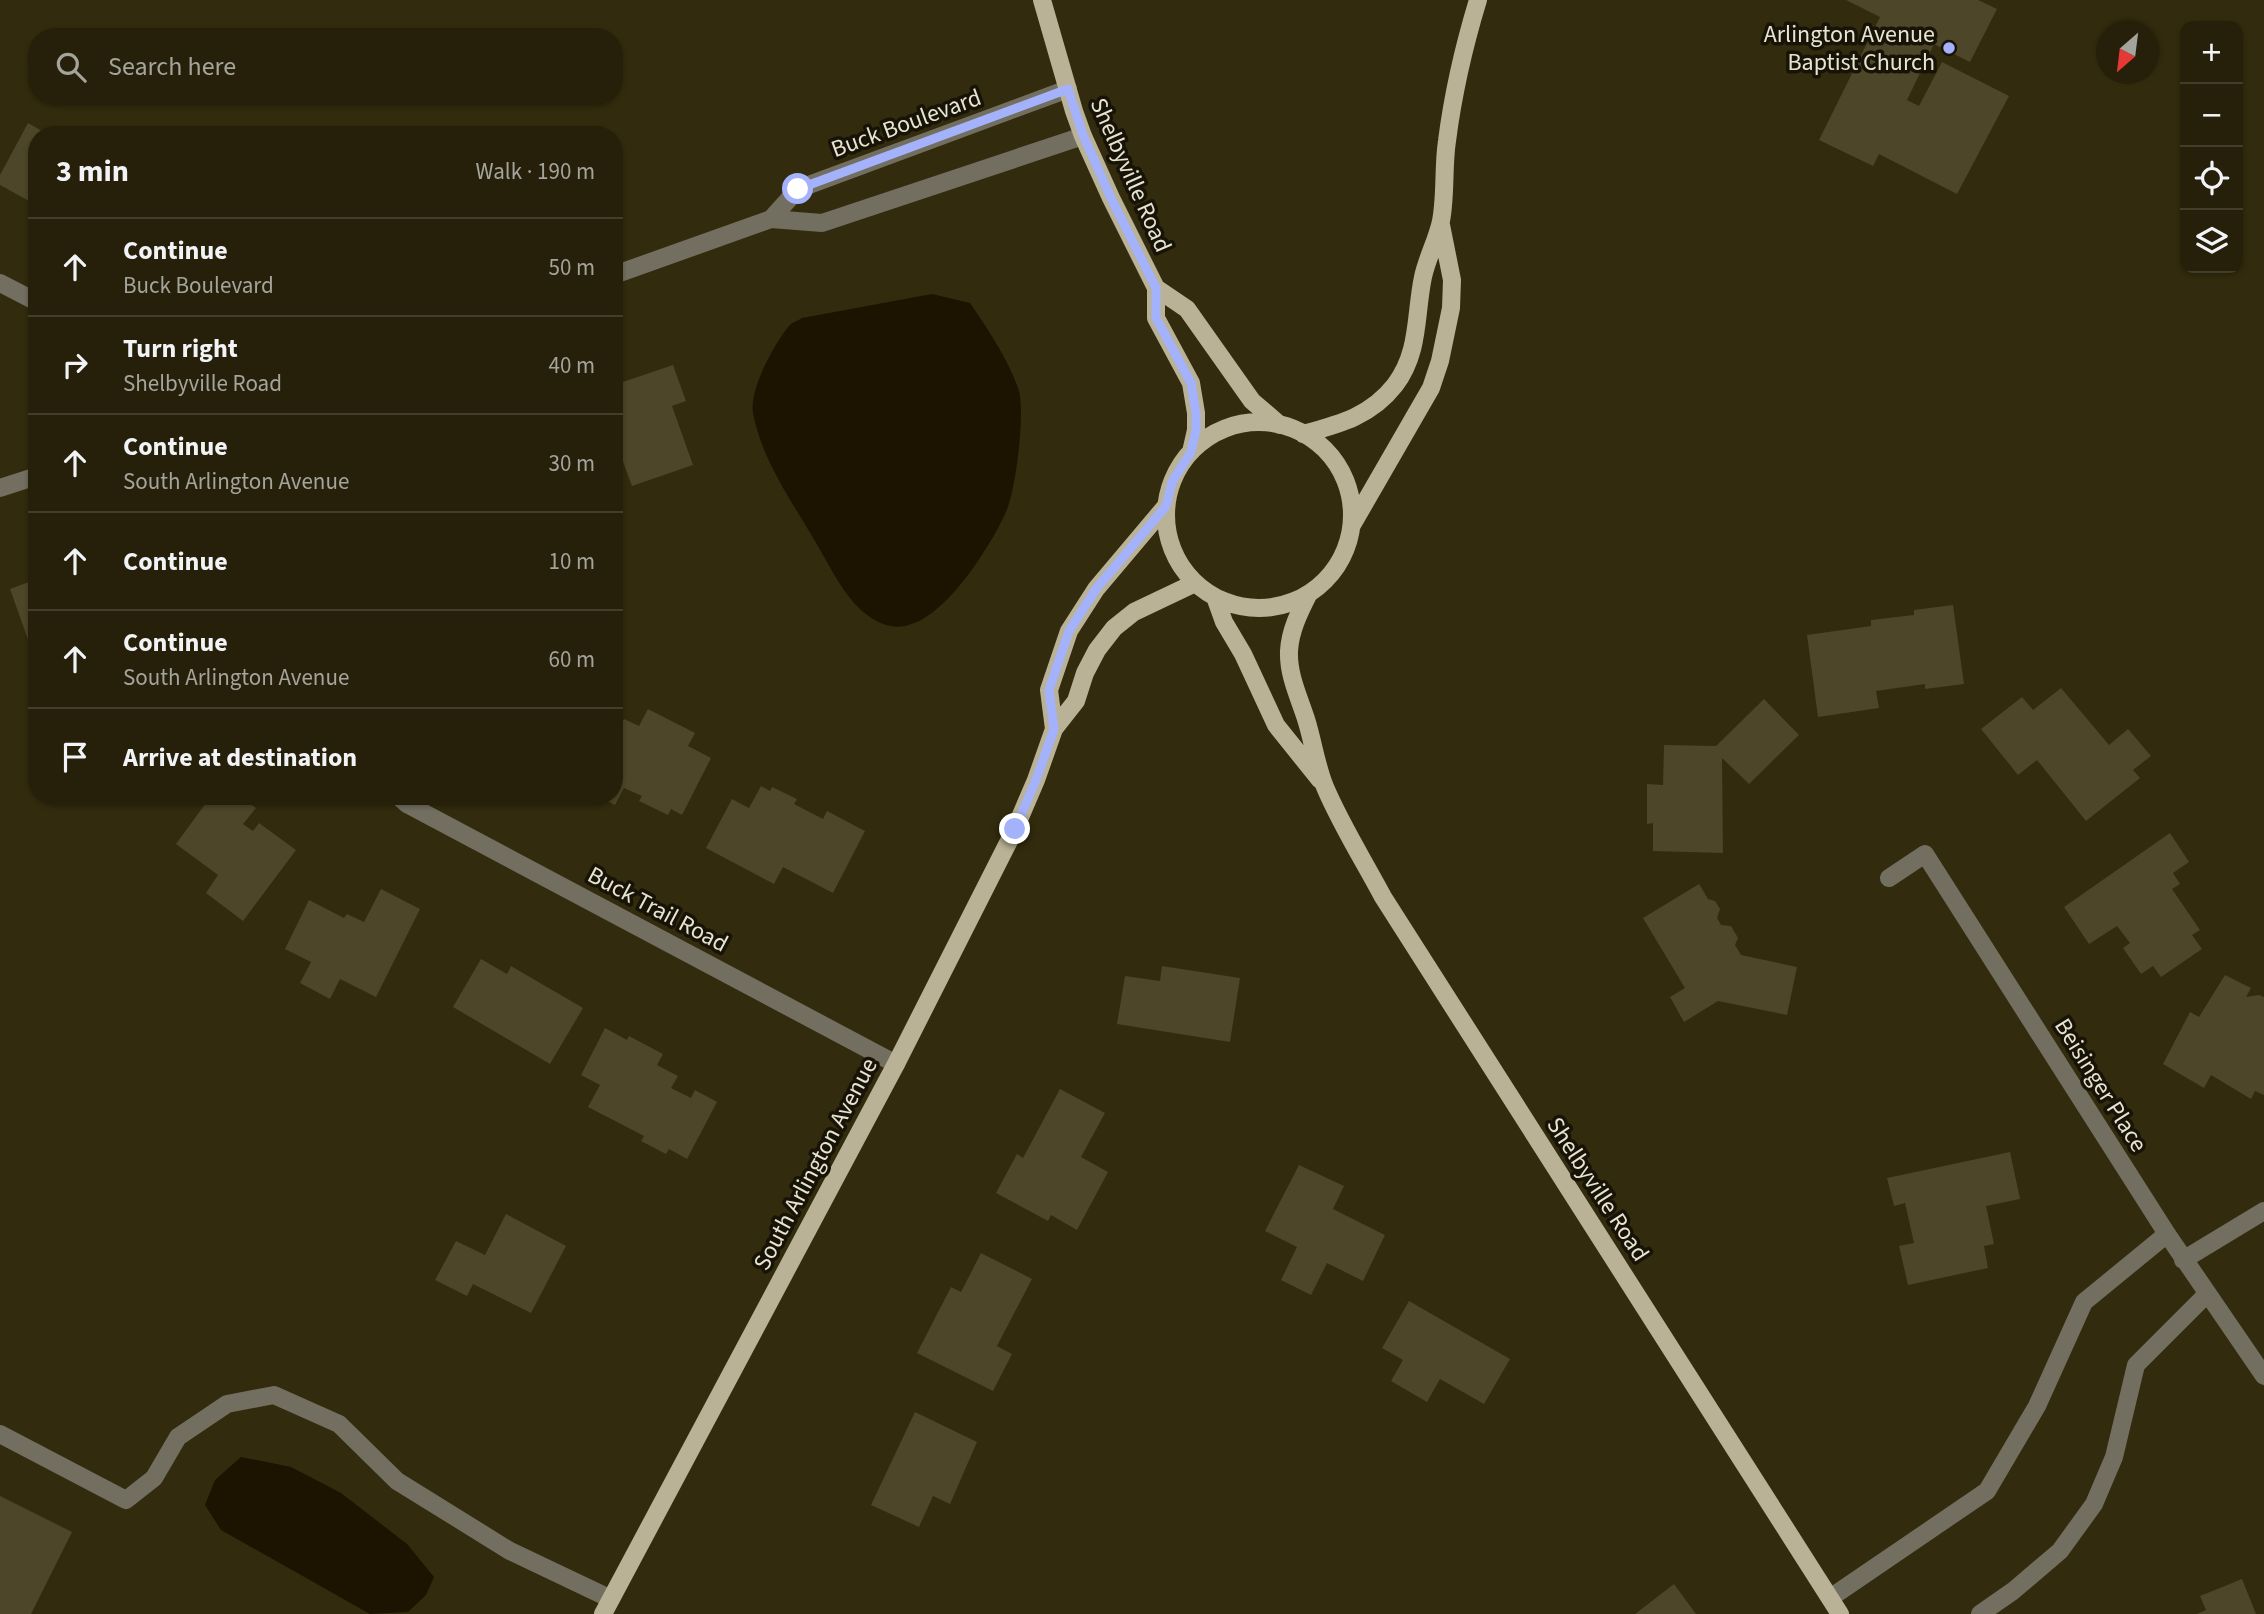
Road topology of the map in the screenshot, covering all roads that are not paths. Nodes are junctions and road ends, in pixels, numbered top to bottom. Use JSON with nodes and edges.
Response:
{"nodes":[{"id":1,"x":1042,"y":0,"type":"edge"},
{"id":2,"x":1478,"y":0,"type":"edge"},
{"id":3,"x":1068,"y":89,"type":"junction"},
{"id":4,"x":1083,"y":135,"type":"junction"},
{"id":5,"x":771,"y":219,"type":"junction"},
{"id":6,"x":1441,"y":222,"type":"junction"},
{"id":7,"x":623,"y":272,"type":"edge"},
{"id":8,"x":0,"y":283,"type":"edge"},
{"id":9,"x":1156,"y":288,"type":"junction"},
{"id":10,"x":28,"y":298,"type":"edge"},
{"id":11,"x":1280,"y":425,"type":"junction"},
{"id":12,"x":1303,"y":434,"type":"junction"},
{"id":13,"x":1191,"y":452,"type":"junction"},
{"id":14,"x":28,"y":479,"type":"edge"},
{"id":15,"x":0,"y":488,"type":"edge"},
{"id":16,"x":1166,"y":506,"type":"junction"},
{"id":17,"x":1352,"y":525,"type":"junction"},
{"id":18,"x":1195,"y":583,"type":"junction"},
{"id":19,"x":1308,"y":595,"type":"junction"},
{"id":20,"x":1215,"y":597,"type":"junction"},
{"id":21,"x":1054,"y":729,"type":"junction"},
{"id":22,"x":1325,"y":786,"type":"junction"},
{"id":23,"x":409,"y":805,"type":"edge"},
{"id":24,"x":1889,"y":878,"type":"dead end"},
{"id":25,"x":896,"y":1063,"type":"junction"},
{"id":26,"x":2264,"y":1211,"type":"edge"},
{"id":27,"x":2167,"y":1234,"type":"junction"},
{"id":28,"x":2183,"y":1260,"type":"junction"},
{"id":29,"x":2207,"y":1294,"type":"junction"},
{"id":30,"x":2264,"y":1376,"type":"edge"},
{"id":31,"x":0,"y":1434,"type":"edge"},
{"id":32,"x":1835,"y":1606,"type":"edge"},
{"id":33,"x":607,"y":1607,"type":"edge"},
{"id":34,"x":1980,"y":1614,"type":"edge"}],
"edges":[{"from":1,"to":3,"type":"main road","name":"Shelbyville Road"},
{"from":2,"to":6,"type":"main road"},
{"from":3,"to":4,"type":"main road","name":"Shelbyville Road"},
{"from":3,"to":5,"type":"street","name":"Buck Boulevard"},
{"from":4,"to":5,"type":"street","name":"Buck Boulevard"},
{"from":4,"to":9,"type":"main road","name":"Shelbyville Road"},
{"from":5,"to":7,"type":"street","name":"Buck Boulevard"},
{"from":6,"to":12,"type":"main road"},
{"from":6,"to":17,"type":"main road"},
{"from":8,"to":10,"type":"street"},
{"from":9,"to":11,"type":"main road"},
{"from":9,"to":13,"type":"main road"},
{"from":11,"to":12,"type":"main road"},
{"from":11,"to":13,"type":"main road"},
{"from":12,"to":17,"type":"main road"},
{"from":13,"to":16,"type":"main road"},
{"from":14,"to":15,"type":"street"},
{"from":16,"to":18,"type":"main road"},
{"from":16,"to":21,"type":"main road","name":"South Arlington Avenue"},
{"from":17,"to":19,"type":"main road"},
{"from":18,"to":20,"type":"main road"},
{"from":18,"to":21,"type":"main road","name":"South Arlington Avenue"},
{"from":19,"to":20,"type":"main road"},
{"from":19,"to":22,"type":"main road"},
{"from":20,"to":22,"type":"main road"},
{"from":21,"to":25,"type":"main road","name":"South Arlington Avenue"},
{"from":22,"to":32,"type":"main road","name":"Shelbyville Road"},
{"from":23,"to":25,"type":"street","name":"Buck Trail Road"},
{"from":24,"to":27,"type":"street","name":"Beisinger Place"},
{"from":25,"to":33,"type":"main road","name":"South Arlington Avenue"},
{"from":26,"to":28,"type":"street"},
{"from":27,"to":28,"type":"street","name":"Beisinger Place"},
{"from":27,"to":32,"type":"street"},
{"from":28,"to":29,"type":"street","name":"Beisinger Place"},
{"from":29,"to":30,"type":"street","name":"Beisinger Place"},
{"from":29,"to":34,"type":"street"},
{"from":31,"to":33,"type":"street"}]}
